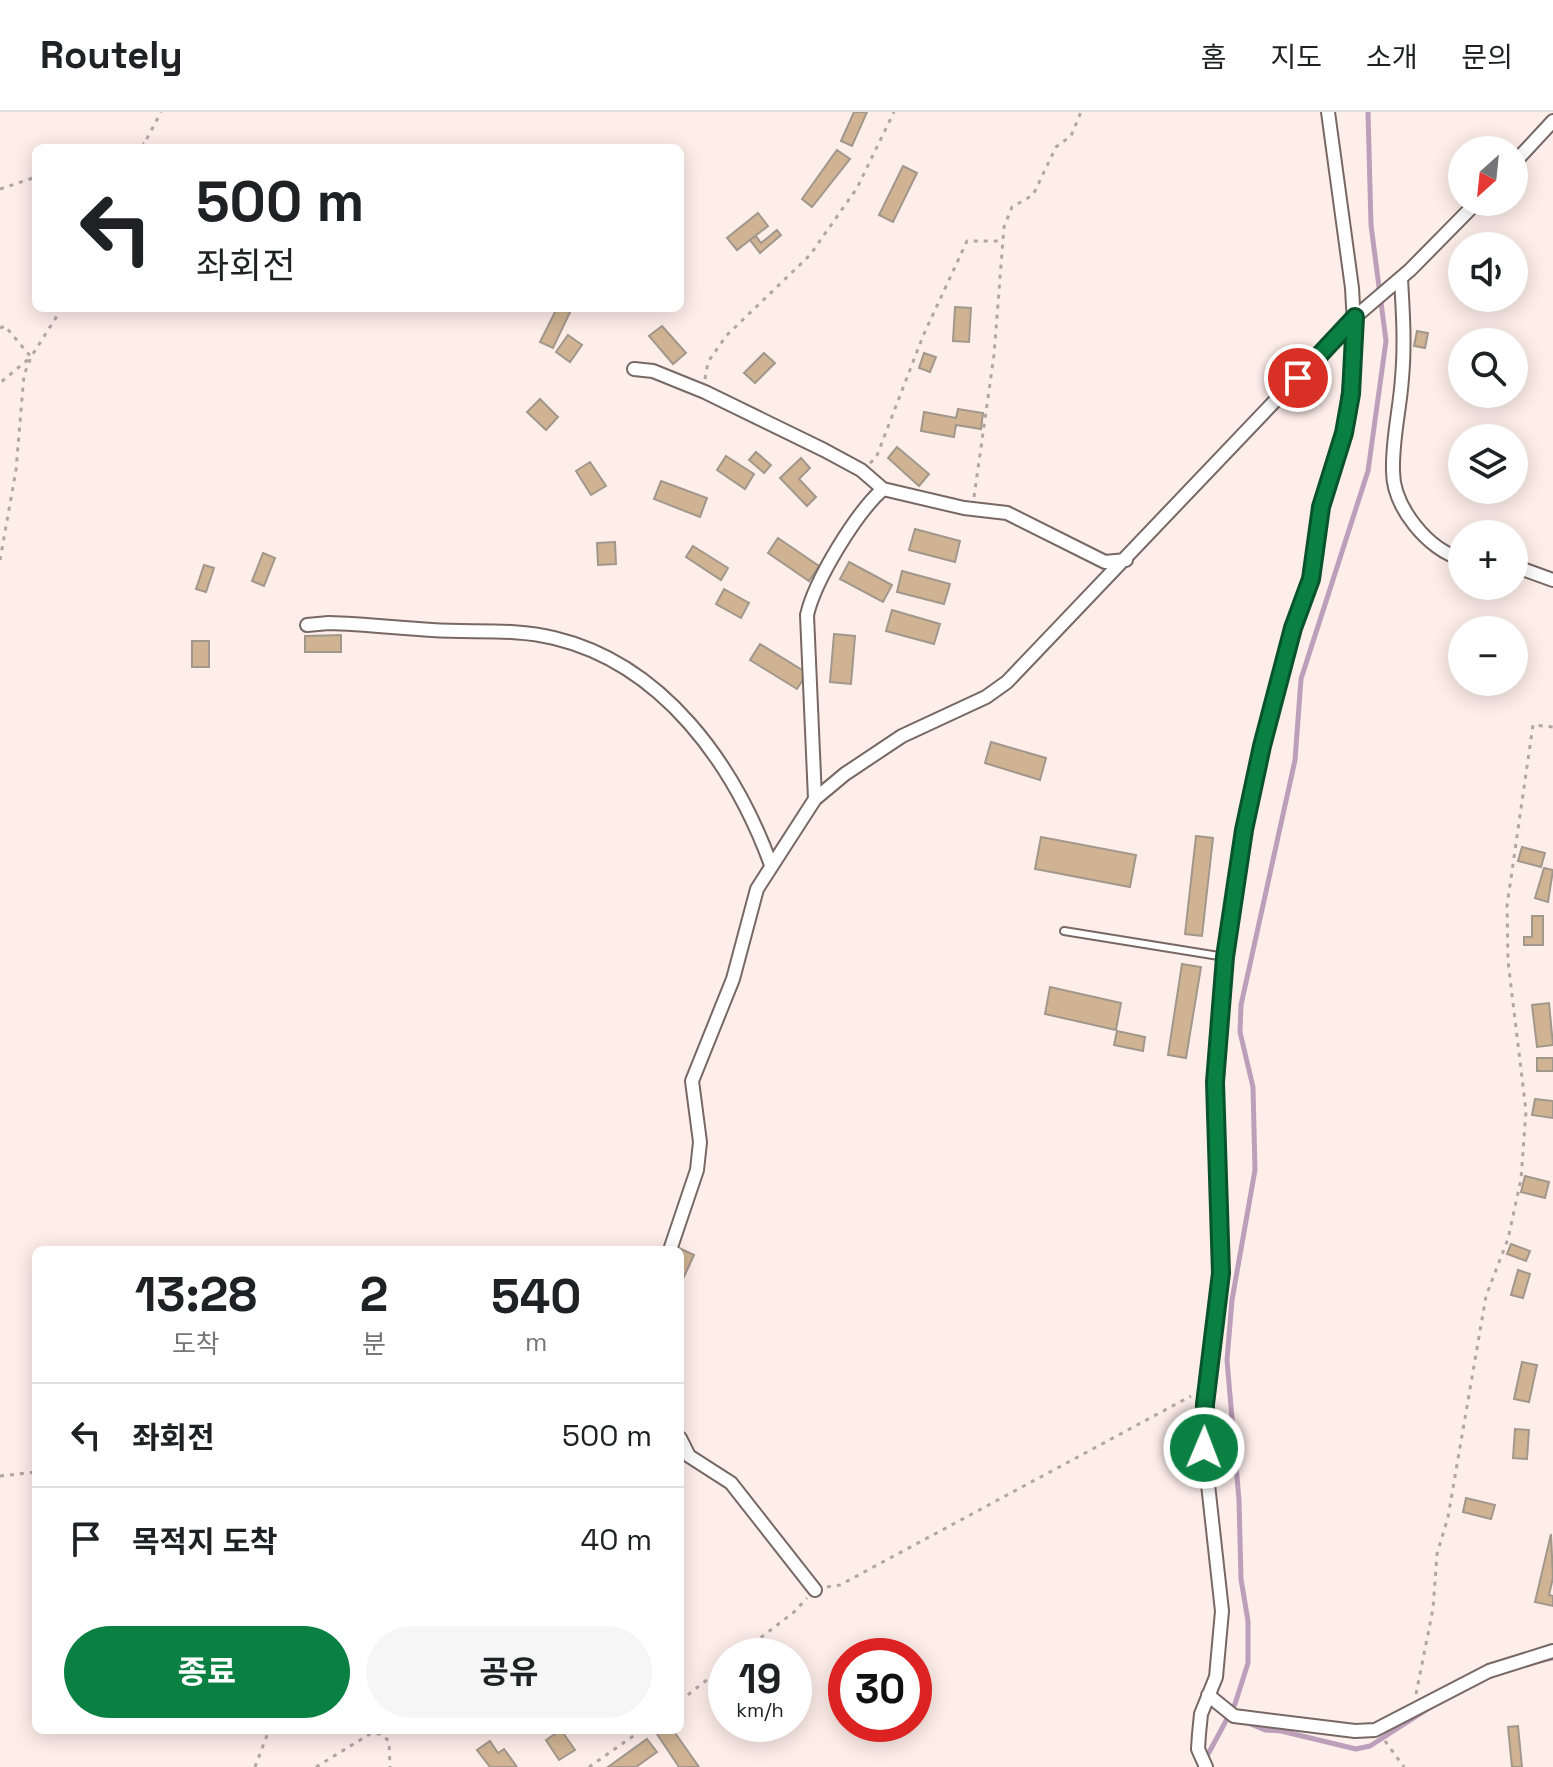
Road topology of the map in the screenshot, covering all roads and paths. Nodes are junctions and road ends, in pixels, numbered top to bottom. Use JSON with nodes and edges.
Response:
{"nodes":[{"id":1,"x":161,"y":112,"type":"edge"},
{"id":2,"x":894,"y":112,"type":"edge"},
{"id":3,"x":1081,"y":112,"type":"edge"},
{"id":4,"x":1328,"y":112,"type":"edge"},
{"id":5,"x":1553,"y":121,"type":"edge"},
{"id":6,"x":144,"y":144,"type":"edge"},
{"id":7,"x":1528,"y":148,"type":"edge"},
{"id":8,"x":32,"y":178,"type":"edge"},
{"id":9,"x":0,"y":189,"type":"edge"},
{"id":10,"x":1463,"y":216,"type":"edge"},
{"id":11,"x":1001,"y":241,"type":"junction"},
{"id":12,"x":1396,"y":283,"type":"junction"},
{"id":13,"x":59,"y":312,"type":"edge"},
{"id":14,"x":1355,"y":317,"type":"junction"},
{"id":15,"x":0,"y":328,"type":"edge"},
{"id":16,"x":31,"y":357,"type":"junction"},
{"id":17,"x":634,"y":369,"type":"dead end"},
{"id":18,"x":0,"y":383,"type":"edge"},
{"id":19,"x":705,"y":392,"type":"junction"},
{"id":20,"x":861,"y":470,"type":"junction"},
{"id":21,"x":883,"y":489,"type":"junction"},
{"id":22,"x":973,"y":509,"type":"junction"},
{"id":23,"x":1448,"y":554,"type":"edge"},
{"id":24,"x":0,"y":560,"type":"edge"},
{"id":25,"x":1126,"y":560,"type":"junction"},
{"id":26,"x":1528,"y":571,"type":"edge"},
{"id":27,"x":1553,"y":580,"type":"edge"},
{"id":28,"x":307,"y":625,"type":"dead end"},
{"id":29,"x":1553,"y":727,"type":"edge"},
{"id":30,"x":815,"y":799,"type":"junction"},
{"id":31,"x":771,"y":865,"type":"junction"},
{"id":32,"x":1064,"y":931,"type":"dead end"},
{"id":33,"x":1225,"y":957,"type":"junction"},
{"id":34,"x":671,"y":1246,"type":"edge"},
{"id":35,"x":1208,"y":1385,"type":"junction"},
{"id":36,"x":684,"y":1444,"type":"edge"},
{"id":37,"x":32,"y":1472,"type":"edge"},
{"id":38,"x":0,"y":1476,"type":"edge"},
{"id":39,"x":815,"y":1590,"type":"junction"},
{"id":40,"x":760,"y":1638,"type":"edge"},
{"id":41,"x":1553,"y":1651,"type":"edge"},
{"id":42,"x":708,"y":1679,"type":"edge"},
{"id":43,"x":1208,"y":1695,"type":"junction"},
{"id":44,"x":684,"y":1698,"type":"edge"},
{"id":45,"x":1413,"y":1713,"type":"junction"},
{"id":46,"x":1375,"y":1730,"type":"junction"},
{"id":47,"x":267,"y":1734,"type":"edge"},
{"id":48,"x":636,"y":1734,"type":"edge"},
{"id":49,"x":255,"y":1767,"type":"edge"},
{"id":50,"x":316,"y":1767,"type":"edge"},
{"id":51,"x":390,"y":1767,"type":"edge"},
{"id":52,"x":589,"y":1767,"type":"edge"},
{"id":53,"x":1206,"y":1767,"type":"edge"},
{"id":54,"x":1404,"y":1767,"type":"edge"}],
"edges":[{"from":1,"to":6,"type":"path"},
{"from":2,"to":19,"type":"path"},
{"from":3,"to":11,"type":"path"},
{"from":4,"to":14,"type":"street"},
{"from":5,"to":7,"type":"street"},
{"from":8,"to":9,"type":"path"},
{"from":10,"to":12,"type":"street"},
{"from":11,"to":20,"type":"path"},
{"from":11,"to":22,"type":"path"},
{"from":12,"to":14,"type":"street"},
{"from":12,"to":23,"type":"street"},
{"from":13,"to":16,"type":"path"},
{"from":14,"to":25,"type":"street"},
{"from":14,"to":33,"type":"street"},
{"from":15,"to":16,"type":"path"},
{"from":16,"to":18,"type":"path"},
{"from":16,"to":24,"type":"path"},
{"from":17,"to":19,"type":"street"},
{"from":19,"to":20,"type":"street"},
{"from":20,"to":21,"type":"street"},
{"from":21,"to":22,"type":"street"},
{"from":21,"to":30,"type":"street"},
{"from":22,"to":25,"type":"street"},
{"from":25,"to":30,"type":"street"},
{"from":26,"to":27,"type":"street"},
{"from":28,"to":31,"type":"street"},
{"from":29,"to":45,"type":"path"},
{"from":30,"to":31,"type":"street"},
{"from":31,"to":34,"type":"street"},
{"from":32,"to":33,"type":"lane"},
{"from":33,"to":35,"type":"street"},
{"from":35,"to":39,"type":"path"},
{"from":35,"to":43,"type":"street"},
{"from":36,"to":39,"type":"street"},
{"from":37,"to":38,"type":"path"},
{"from":39,"to":40,"type":"path"},
{"from":41,"to":45,"type":"street"},
{"from":42,"to":44,"type":"path"},
{"from":43,"to":46,"type":"street"},
{"from":43,"to":53,"type":"street"},
{"from":45,"to":46,"type":"street"},
{"from":46,"to":54,"type":"path"},
{"from":47,"to":49,"type":"path"},
{"from":48,"to":52,"type":"path"},
{"from":50,"to":51,"type":"path"}]}
